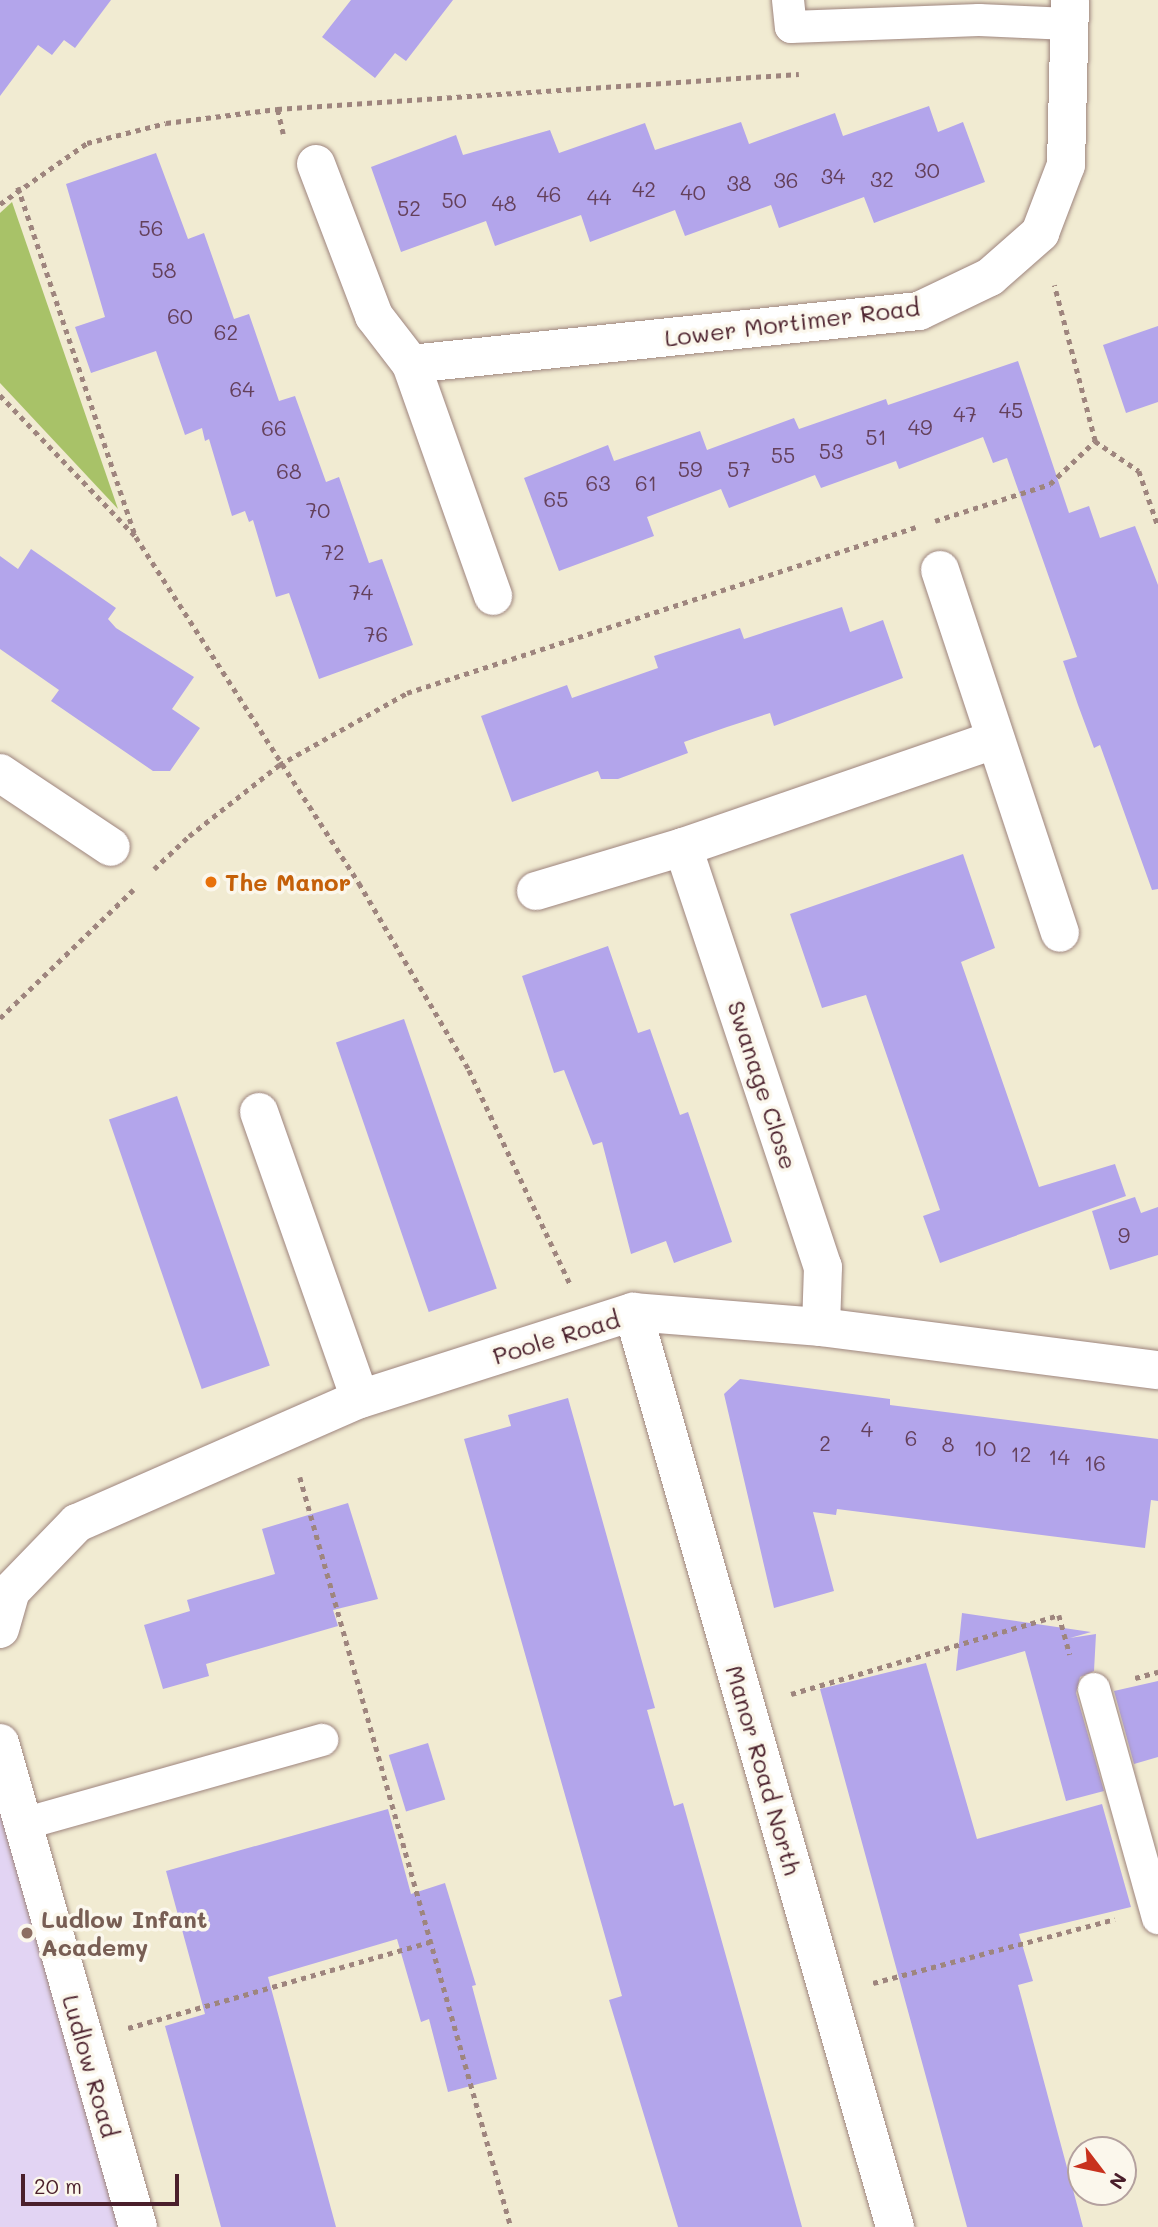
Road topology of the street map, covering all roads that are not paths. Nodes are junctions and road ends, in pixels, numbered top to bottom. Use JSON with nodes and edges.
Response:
{"nodes":[{"id":1,"x":788,"y":0,"type":"edge"},
{"id":2,"x":1069,"y":12,"type":"edge"},
{"id":3,"x":316,"y":163,"type":"road end"},
{"id":4,"x":411,"y":364,"type":"junction"},
{"id":5,"x":940,"y":570,"type":"dead end"},
{"id":6,"x":493,"y":596,"type":"dead end"},
{"id":7,"x":993,"y":740,"type":"junction"},
{"id":8,"x":0,"y":773,"type":"edge"},
{"id":9,"x":111,"y":847,"type":"dead end"},
{"id":10,"x":683,"y":847,"type":"junction"},
{"id":11,"x":536,"y":891,"type":"dead end"},
{"id":12,"x":1060,"y":933,"type":"dead end"},
{"id":13,"x":259,"y":1112,"type":"dead end"},
{"id":14,"x":633,"y":1312,"type":"junction"},
{"id":15,"x":821,"y":1327,"type":"junction"},
{"id":16,"x":1158,"y":1370,"type":"edge"},
{"id":17,"x":360,"y":1399,"type":"junction"},
{"id":18,"x":0,"y":1629,"type":"edge"},
{"id":19,"x":1094,"y":1689,"type":"road end"},
{"id":20,"x":322,"y":1740,"type":"dead end"},
{"id":21,"x":0,"y":1743,"type":"edge"},
{"id":22,"x":23,"y":1824,"type":"junction"},
{"id":23,"x":1157,"y":1913,"type":"edge"},
{"id":24,"x":138,"y":2227,"type":"edge"},
{"id":25,"x":895,"y":2227,"type":"edge"}],
"edges":[{"from":1,"to":2,"type":"lane"},
{"from":2,"to":4,"type":"street","name":"Lower Mortimer Road"},
{"from":3,"to":4,"type":"street"},
{"from":4,"to":6,"type":"street"},
{"from":5,"to":7,"type":"street"},
{"from":7,"to":10,"type":"street"},
{"from":7,"to":12,"type":"street"},
{"from":8,"to":9,"type":"street"},
{"from":10,"to":11,"type":"street"},
{"from":10,"to":15,"type":"street","name":"Swanage Close"},
{"from":13,"to":17,"type":"street"},
{"from":14,"to":15,"type":"street","name":"Poole Road"},
{"from":14,"to":17,"type":"street","name":"Poole Road"},
{"from":14,"to":25,"type":"street","name":"Manor Road North"},
{"from":15,"to":16,"type":"street","name":"Poole Road"},
{"from":17,"to":18,"type":"street","name":"Poole Road"},
{"from":19,"to":23,"type":"lane"},
{"from":20,"to":22,"type":"lane"},
{"from":21,"to":22,"type":"street","name":"Ludlow Road"},
{"from":22,"to":24,"type":"street","name":"Ludlow Road"}]}
